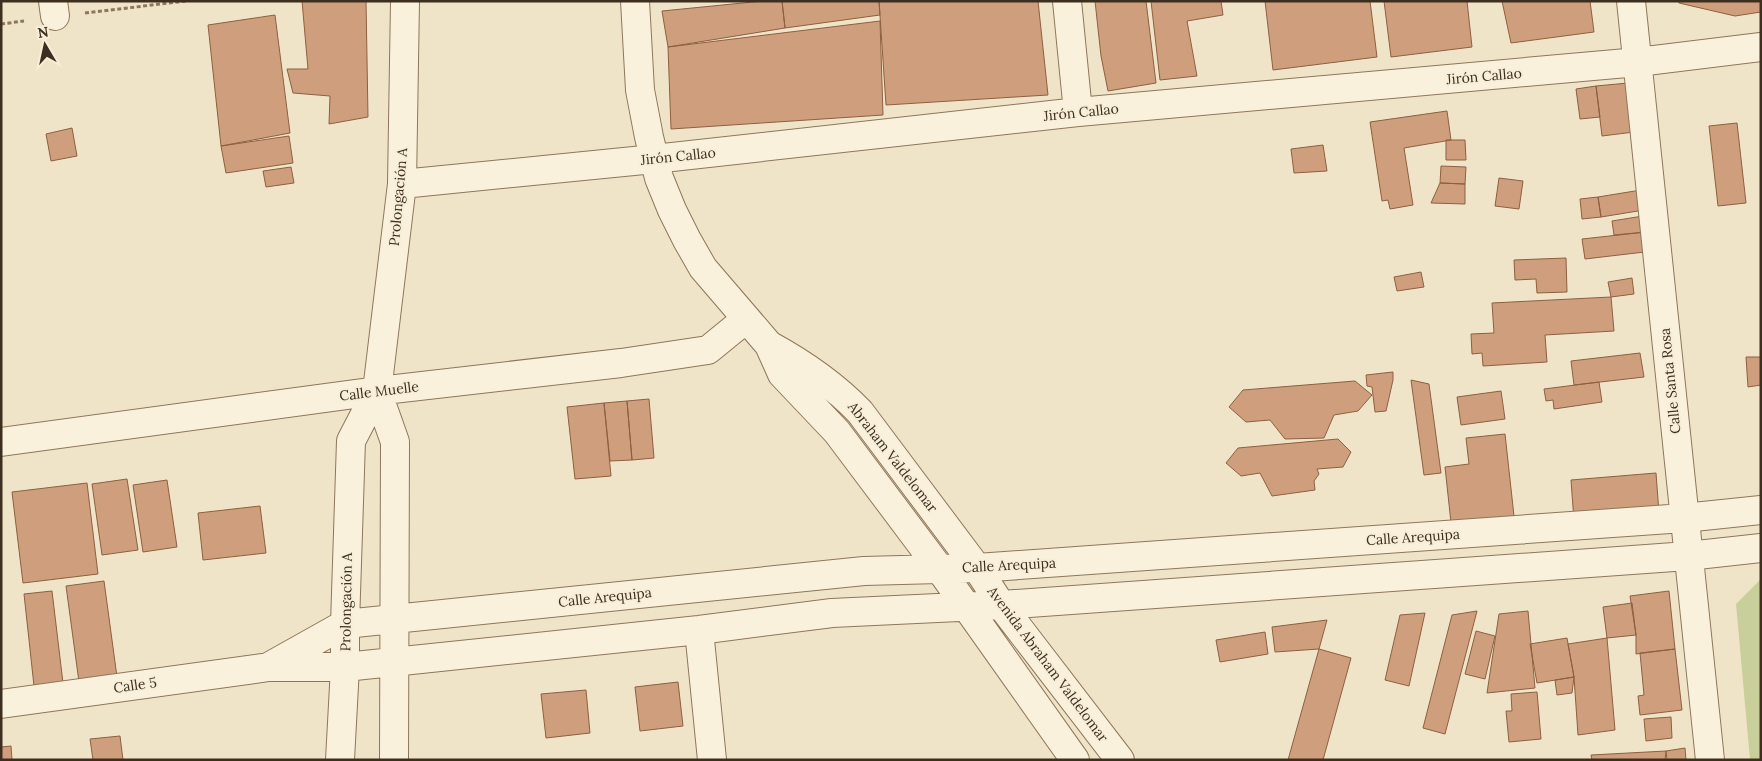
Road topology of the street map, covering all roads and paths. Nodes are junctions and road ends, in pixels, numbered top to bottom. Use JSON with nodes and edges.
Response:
{"nodes":[{"id":1,"x":186,"y":1,"type":"edge"},
{"id":2,"x":406,"y":1,"type":"edge"},
{"id":3,"x":635,"y":1,"type":"edge"},
{"id":4,"x":1067,"y":1,"type":"edge"},
{"id":5,"x":1631,"y":1,"type":"edge"},
{"id":6,"x":54,"y":9,"type":"edge"},
{"id":7,"x":1,"y":24,"type":"edge"},
{"id":8,"x":1761,"y":46,"type":"edge"},
{"id":9,"x":1638,"y":62,"type":"junction"},
{"id":10,"x":1078,"y":112,"type":"junction"},
{"id":11,"x":654,"y":159,"type":"junction"},
{"id":12,"x":402,"y":184,"type":"junction"},
{"id":13,"x":746,"y":318,"type":"junction"},
{"id":14,"x":769,"y":345,"type":"junction"},
{"id":15,"x":377,"y":391,"type":"junction"},
{"id":16,"x":1,"y":442,"type":"edge"},
{"id":17,"x":1761,"y":510,"type":"edge"},
{"id":18,"x":1684,"y":518,"type":"junction"},
{"id":19,"x":1761,"y":548,"type":"edge"},
{"id":20,"x":1688,"y":556,"type":"junction"},
{"id":21,"x":939,"y":568,"type":"junction"},
{"id":22,"x":977,"y":568,"type":"junction"},
{"id":23,"x":1001,"y":605,"type":"junction"},
{"id":24,"x":966,"y":607,"type":"junction"},
{"id":25,"x":396,"y":619,"type":"junction"},
{"id":26,"x":345,"y":624,"type":"junction"},
{"id":27,"x":699,"y":630,"type":"junction"},
{"id":28,"x":393,"y":661,"type":"junction"},
{"id":29,"x":269,"y":667,"type":"junction"},
{"id":30,"x":345,"y":667,"type":"junction"},
{"id":31,"x":1,"y":704,"type":"edge"},
{"id":32,"x":340,"y":760,"type":"edge"},
{"id":33,"x":394,"y":760,"type":"edge"},
{"id":34,"x":712,"y":760,"type":"edge"},
{"id":35,"x":1075,"y":760,"type":"edge"},
{"id":36,"x":1120,"y":760,"type":"edge"},
{"id":37,"x":1710,"y":760,"type":"edge"}],
"edges":[{"from":1,"to":6,"type":"path"},
{"from":2,"to":12,"type":"street","name":"Prolongación A"},
{"from":3,"to":11,"type":"street","name":"Abraham Valdelomar"},
{"from":4,"to":10,"type":"street"},
{"from":5,"to":9,"type":"street","name":"Calle Santa Rosa"},
{"from":6,"to":7,"type":"path"},
{"from":8,"to":9,"type":"street","name":"Jirón Callao"},
{"from":9,"to":10,"type":"street","name":"Jirón Callao"},
{"from":9,"to":18,"type":"street","name":"Calle Santa Rosa"},
{"from":10,"to":11,"type":"street","name":"Jirón Callao"},
{"from":11,"to":12,"type":"street","name":"Jirón Callao"},
{"from":11,"to":13,"type":"street","name":"Abraham Valdelomar"},
{"from":12,"to":15,"type":"street","name":"Prolongación A"},
{"from":13,"to":14,"type":"street","name":"Abraham Valdelomar"},
{"from":13,"to":15,"type":"street","name":"Calle Muelle"},
{"from":14,"to":21,"type":"street","name":"Abraham Valdelomar"},
{"from":14,"to":22,"type":"street","name":"Abraham Valdelomar"},
{"from":15,"to":16,"type":"street","name":"Calle Muelle"},
{"from":15,"to":25,"type":"street","name":"Prolongación A"},
{"from":15,"to":26,"type":"street","name":"Prolongación A"},
{"from":17,"to":18,"type":"street","name":"Calle Arequipa"},
{"from":18,"to":20,"type":"street","name":"Calle Santa Rosa"},
{"from":18,"to":22,"type":"street","name":"Calle Arequipa"},
{"from":19,"to":20,"type":"street"},
{"from":20,"to":23,"type":"street"},
{"from":20,"to":37,"type":"street","name":"Calle Santa Rosa"},
{"from":21,"to":22,"type":"street","name":"Calle Arequipa"},
{"from":21,"to":24,"type":"street"},
{"from":21,"to":25,"type":"street","name":"Calle Arequipa"},
{"from":22,"to":23,"type":"street","name":"Avenida Abraham Valdelomar"},
{"from":23,"to":24,"type":"street"},
{"from":23,"to":36,"type":"street","name":"Avenida Abraham Valdelomar"},
{"from":24,"to":27,"type":"street"},
{"from":24,"to":35,"type":"street"},
{"from":25,"to":26,"type":"street","name":"Calle Arequipa"},
{"from":25,"to":28,"type":"street","name":"Prolongación A"},
{"from":26,"to":29,"type":"street","name":"Calle Arequipa"},
{"from":26,"to":30,"type":"street","name":"Prolongación A"},
{"from":27,"to":28,"type":"street"},
{"from":27,"to":34,"type":"street"},
{"from":28,"to":30,"type":"street"},
{"from":28,"to":33,"type":"street","name":"Prolongación A"},
{"from":29,"to":30,"type":"street"},
{"from":29,"to":31,"type":"street","name":"Calle 5"},
{"from":30,"to":32,"type":"street","name":"Prolongación A"}]}
